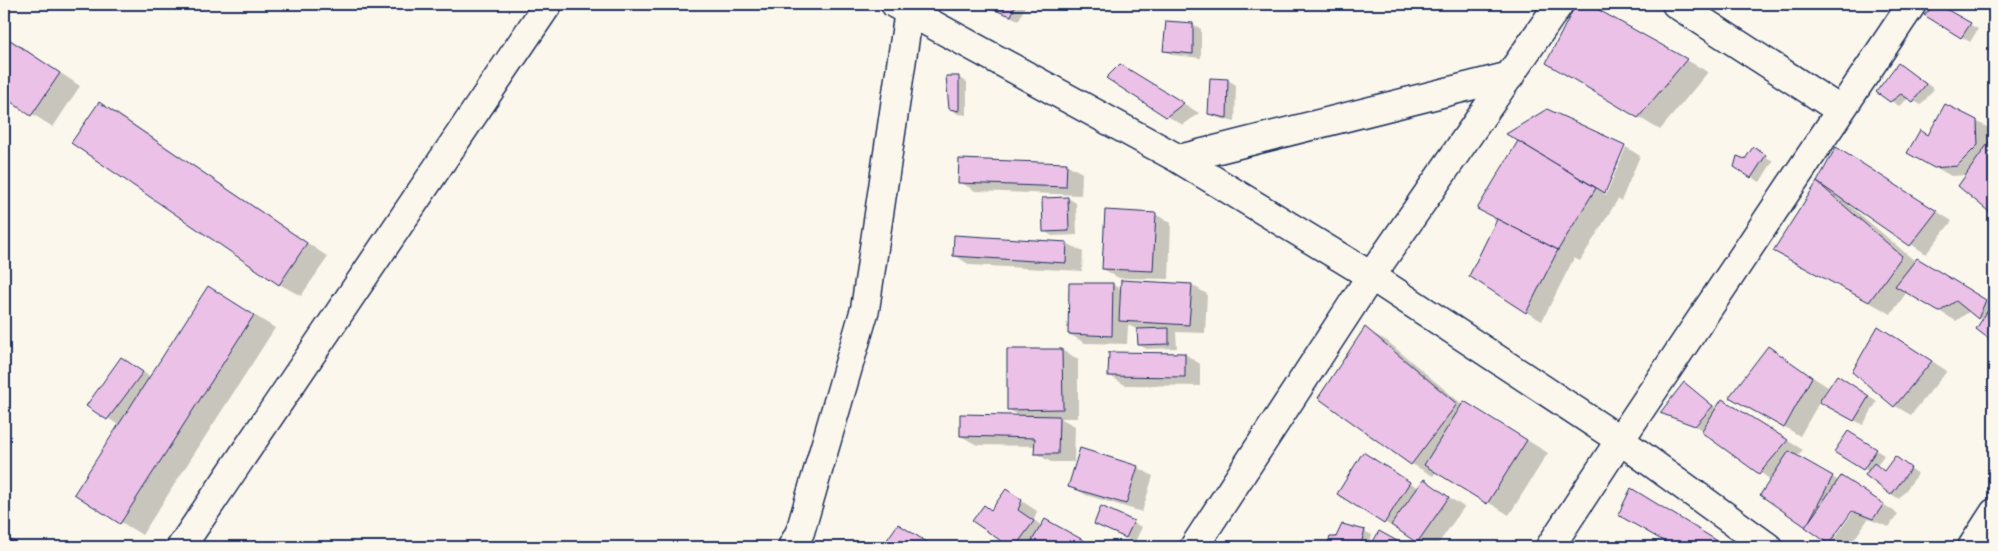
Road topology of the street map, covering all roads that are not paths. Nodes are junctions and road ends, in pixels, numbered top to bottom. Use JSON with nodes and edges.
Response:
{"nodes":[{"id":1,"x":548,"y":4,"type":"edge"},
{"id":2,"x":1559,"y":4,"type":"edge"},
{"id":3,"x":1676,"y":4,"type":"edge"},
{"id":4,"x":1912,"y":4,"type":"edge"},
{"id":5,"x":905,"y":6,"type":"edge"},
{"id":6,"x":1510,"y":76,"type":"junction"},
{"id":7,"x":1840,"y":110,"type":"junction"},
{"id":8,"x":1179,"y":159,"type":"junction"},
{"id":9,"x":1371,"y":276,"type":"junction"},
{"id":10,"x":1620,"y":440,"type":"junction"},
{"id":11,"x":1994,"y":513,"type":"edge"},
{"id":12,"x":181,"y":547,"type":"edge"},
{"id":13,"x":792,"y":547,"type":"edge"},
{"id":14,"x":1194,"y":547,"type":"edge"},
{"id":15,"x":1550,"y":547,"type":"edge"},
{"id":16,"x":1768,"y":547,"type":"edge"},
{"id":17,"x":1972,"y":547,"type":"edge"}],
"edges":[{"from":1,"to":12,"type":"street"},
{"from":2,"to":6,"type":"street"},
{"from":3,"to":7,"type":"street"},
{"from":4,"to":7,"type":"street"},
{"from":5,"to":8,"type":"street"},
{"from":5,"to":13,"type":"street"},
{"from":6,"to":8,"type":"street"},
{"from":6,"to":9,"type":"street"},
{"from":7,"to":10,"type":"street"},
{"from":8,"to":9,"type":"street"},
{"from":9,"to":10,"type":"street"},
{"from":9,"to":14,"type":"street"},
{"from":10,"to":15,"type":"street"},
{"from":10,"to":16,"type":"street"},
{"from":11,"to":17,"type":"street"}]}
